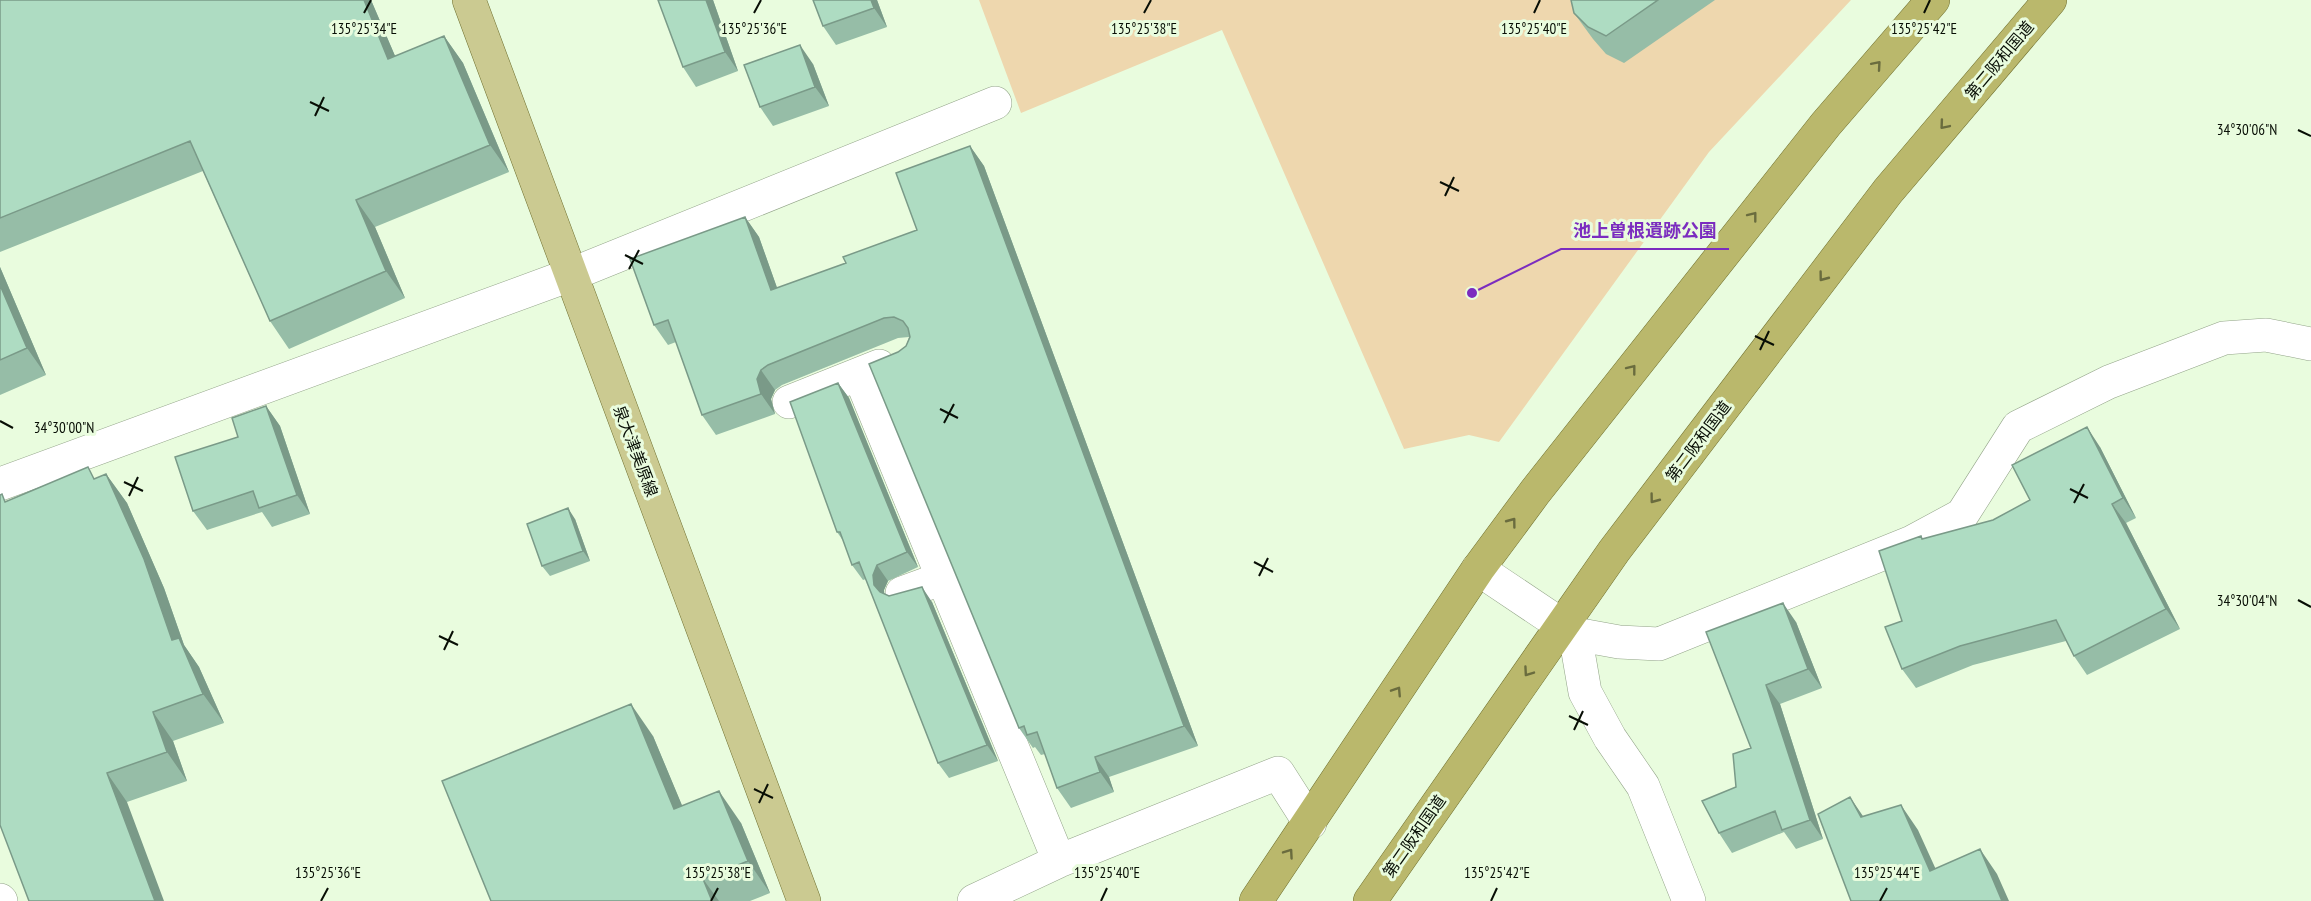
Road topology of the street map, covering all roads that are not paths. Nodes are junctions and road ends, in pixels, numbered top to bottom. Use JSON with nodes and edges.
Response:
{"nodes":[{"id":1,"x":469,"y":0,"type":"edge"},
{"id":2,"x":1933,"y":0,"type":"edge"},
{"id":3,"x":2050,"y":0,"type":"edge"},
{"id":4,"x":995,"y":103,"type":"dead end"},
{"id":5,"x":570,"y":275,"type":"junction"},
{"id":6,"x":2311,"y":344,"type":"edge"},
{"id":7,"x":906,"y":356,"type":"edge"},
{"id":8,"x":860,"y":374,"type":"junction"},
{"id":9,"x":789,"y":402,"type":"edge"},
{"id":10,"x":0,"y":484,"type":"edge"},
{"id":11,"x":1478,"y":569,"type":"junction"},
{"id":12,"x":943,"y":578,"type":"junction"},
{"id":13,"x":902,"y":593,"type":"edge"},
{"id":14,"x":1568,"y":629,"type":"junction"},
{"id":15,"x":1310,"y":823,"type":"junction"},
{"id":16,"x":1059,"y":861,"type":"junction"},
{"id":17,"x":804,"y":901,"type":"edge"},
{"id":18,"x":974,"y":901,"type":"edge"},
{"id":19,"x":1256,"y":901,"type":"edge"},
{"id":20,"x":1370,"y":901,"type":"edge"},
{"id":21,"x":1689,"y":901,"type":"edge"}],
"edges":[{"from":1,"to":5,"type":"main road","name":"泉大津美原線"},
{"from":11,"to":2,"type":"highway","one_way":true},
{"from":3,"to":14,"type":"highway","name":"第二阪和国道","one_way":true},
{"from":4,"to":5,"type":"street"},
{"from":5,"to":10,"type":"street"},
{"from":5,"to":17,"type":"main road","name":"泉大津美原線"},
{"from":6,"to":14,"type":"street"},
{"from":7,"to":8,"type":"street"},
{"from":8,"to":9,"type":"street"},
{"from":8,"to":12,"type":"street"},
{"from":11,"to":14,"type":"street"},
{"from":15,"to":11,"type":"highway","one_way":true},
{"from":12,"to":13,"type":"street"},
{"from":12,"to":16,"type":"street"},
{"from":14,"to":20,"type":"highway","name":"第二阪和国道","one_way":true},
{"from":14,"to":21,"type":"street"},
{"from":15,"to":16,"type":"street"},
{"from":19,"to":15,"type":"highway","one_way":true},
{"from":16,"to":18,"type":"street"}]}
